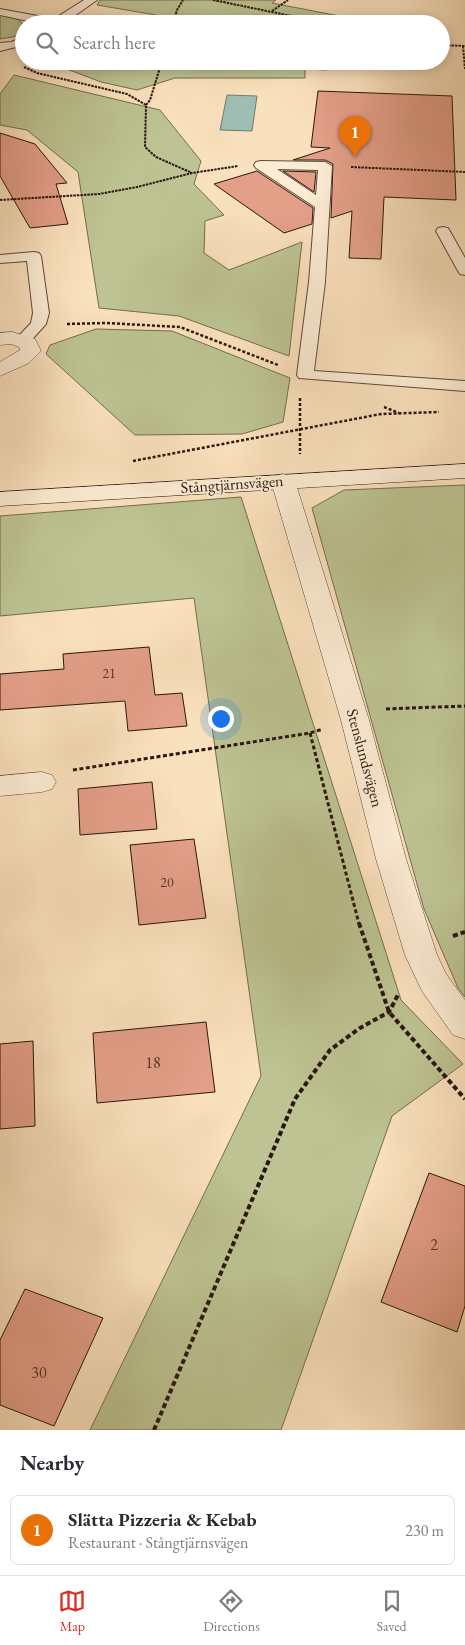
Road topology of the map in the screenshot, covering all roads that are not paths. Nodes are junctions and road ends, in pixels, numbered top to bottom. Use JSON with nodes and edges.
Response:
{"nodes":[{"id":1,"x":91,"y":0,"type":"edge"},
{"id":2,"x":0,"y":12,"type":"edge"},
{"id":3,"x":15,"y":15,"type":"edge"},
{"id":4,"x":68,"y":15,"type":"edge"},
{"id":5,"x":15,"y":44,"type":"edge"},
{"id":6,"x":0,"y":47,"type":"edge"},
{"id":7,"x":322,"y":205,"type":"junction"},
{"id":8,"x":443,"y":231,"type":"dead end"},
{"id":9,"x":0,"y":259,"type":"edge"},
{"id":10,"x":465,"y":271,"type":"edge"},
{"id":11,"x":0,"y":339,"type":"edge"},
{"id":12,"x":22,"y":341,"type":"junction"},
{"id":13,"x":0,"y":370,"type":"edge"},
{"id":14,"x":465,"y":386,"type":"edge"},
{"id":15,"x":465,"y":470,"type":"edge"},
{"id":16,"x":283,"y":481,"type":"junction"},
{"id":17,"x":0,"y":499,"type":"edge"},
{"id":18,"x":42,"y":782,"type":"road end"},
{"id":19,"x":0,"y":786,"type":"edge"},
{"id":20,"x":465,"y":1025,"type":"edge"}],
"edges":[{"from":1,"to":4,"type":"lane"},
{"from":2,"to":3,"type":"lane"},
{"from":5,"to":6,"type":"lane"},
{"from":7,"to":7,"type":"lane"},
{"from":7,"to":14,"type":"lane"},
{"from":8,"to":10,"type":"lane"},
{"from":9,"to":12,"type":"lane"},
{"from":11,"to":12,"type":"street"},
{"from":12,"to":13,"type":"street"},
{"from":15,"to":16,"type":"street","name":"Stångtjärnsvägen"},
{"from":16,"to":17,"type":"street","name":"Stångtjärnsvägen"},
{"from":16,"to":20,"type":"street","name":"Stenslundsvägen"},
{"from":18,"to":19,"type":"street"}]}
